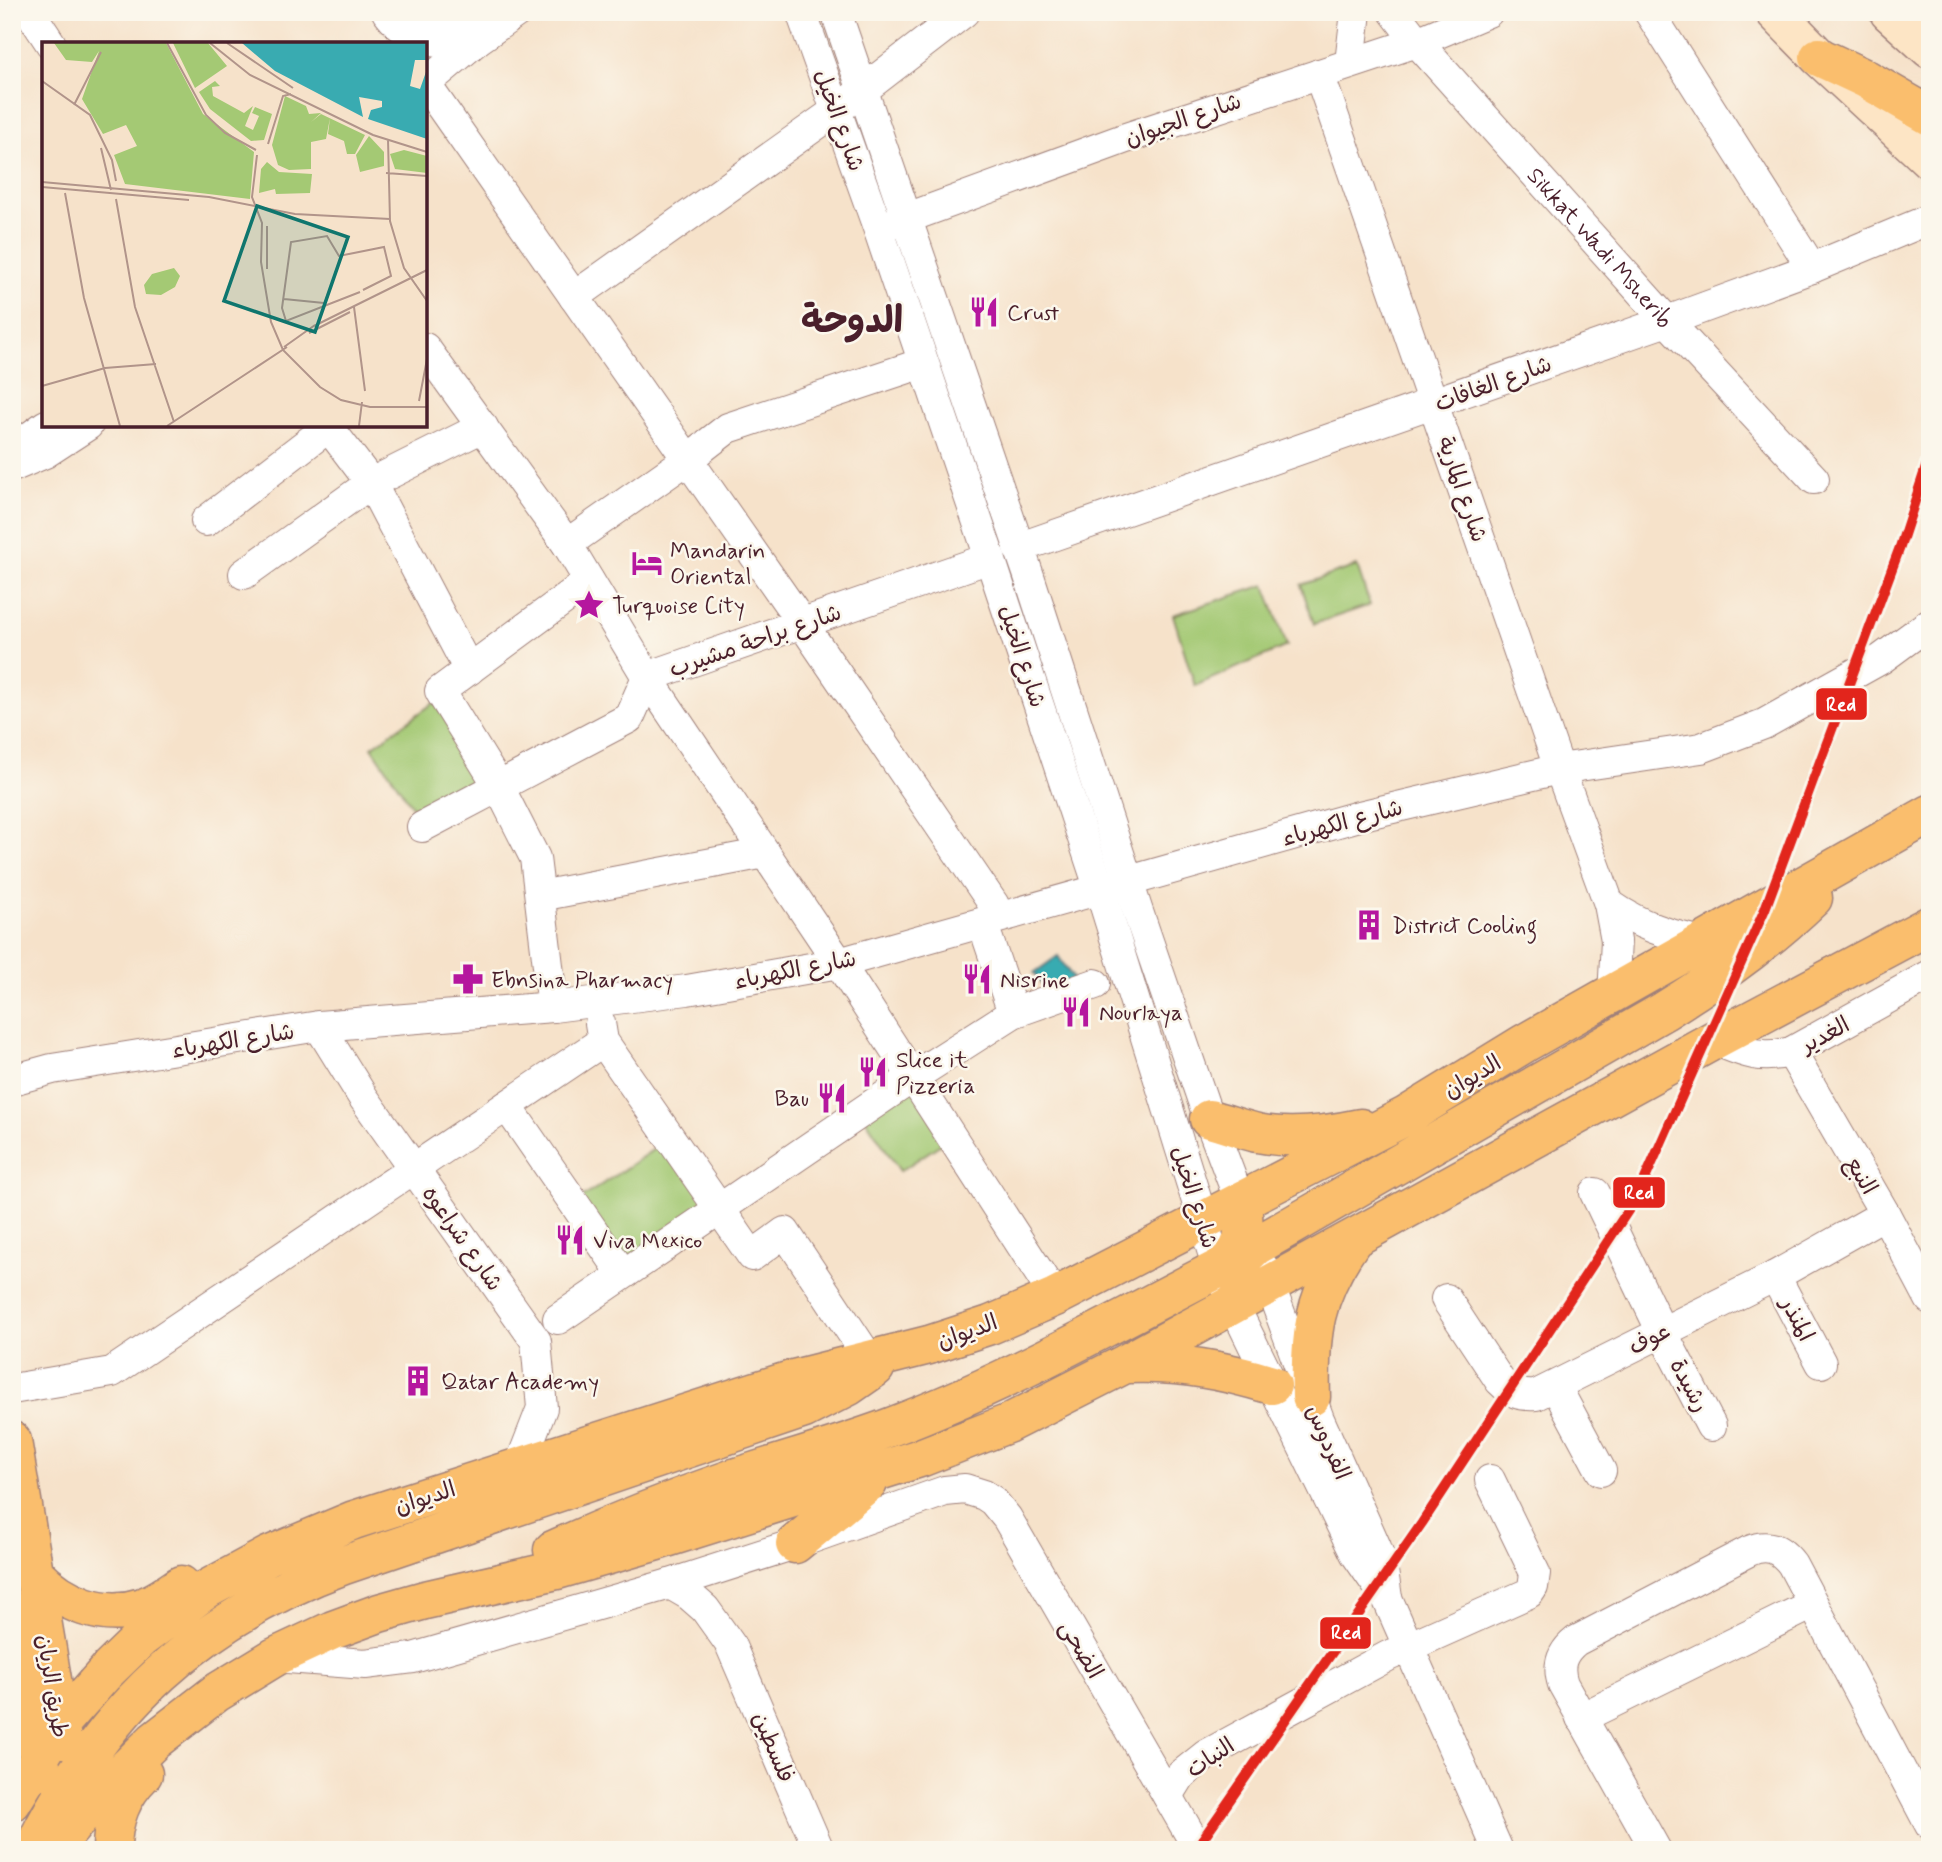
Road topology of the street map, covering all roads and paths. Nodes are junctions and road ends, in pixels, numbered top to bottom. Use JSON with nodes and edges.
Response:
{"nodes":[{"id":1,"x":30,"y":12,"type":"edge"},
{"id":2,"x":387,"y":12,"type":"edge"},
{"id":3,"x":517,"y":12,"type":"edge"},
{"id":4,"x":801,"y":12,"type":"edge"},
{"id":5,"x":836,"y":12,"type":"edge"},
{"id":6,"x":964,"y":12,"type":"edge"},
{"id":7,"x":1356,"y":12,"type":"edge"},
{"id":8,"x":1394,"y":12,"type":"edge"},
{"id":9,"x":1488,"y":12,"type":"edge"},
{"id":10,"x":1649,"y":12,"type":"edge"},
{"id":11,"x":1775,"y":12,"type":"edge"},
{"id":12,"x":1889,"y":12,"type":"edge"},
{"id":13,"x":477,"y":27,"type":"edge"},
{"id":14,"x":428,"y":33,"type":"edge"},
{"id":15,"x":50,"y":42,"type":"edge"},
{"id":16,"x":1417,"y":42,"type":"junction"},
{"id":17,"x":1930,"y":49,"type":"edge"},
{"id":18,"x":1819,"y":57,"type":"junction"},
{"id":19,"x":1350,"y":64,"type":"junction"},
{"id":20,"x":1319,"y":74,"type":"junction"},
{"id":21,"x":428,"y":83,"type":"edge"},
{"id":22,"x":863,"y":89,"type":"junction"},
{"id":23,"x":837,"y":110,"type":"junction"},
{"id":24,"x":1930,"y":116,"type":"edge"},
{"id":25,"x":1930,"y":160,"type":"edge"},
{"id":26,"x":907,"y":218,"type":"junction"},
{"id":27,"x":1930,"y":219,"type":"edge"},
{"id":28,"x":878,"y":228,"type":"junction"},
{"id":29,"x":1812,"y":268,"type":"junction"},
{"id":30,"x":575,"y":297,"type":"dead end"},
{"id":31,"x":1667,"y":321,"type":"junction"},
{"id":32,"x":427,"y":351,"type":"edge"},
{"id":33,"x":923,"y":363,"type":"junction"},
{"id":34,"x":1433,"y":404,"type":"junction"},
{"id":35,"x":43,"y":427,"type":"edge"},
{"id":36,"x":85,"y":427,"type":"edge"},
{"id":37,"x":328,"y":427,"type":"edge"},
{"id":38,"x":330,"y":427,"type":"edge"},
{"id":39,"x":483,"y":428,"type":"junction"},
{"id":40,"x":12,"y":450,"type":"edge"},
{"id":41,"x":688,"y":459,"type":"junction"},
{"id":42,"x":12,"y":467,"type":"edge"},
{"id":43,"x":1814,"y":479,"type":"dead end"},
{"id":44,"x":371,"y":482,"type":"junction"},
{"id":45,"x":206,"y":521,"type":"dead end"},
{"id":46,"x":1052,"y":536,"type":"junction"},
{"id":47,"x":568,"y":544,"type":"junction"},
{"id":48,"x":1018,"y":548,"type":"junction"},
{"id":49,"x":990,"y":558,"type":"junction"},
{"id":50,"x":244,"y":574,"type":"dead end"},
{"id":51,"x":1029,"y":576,"type":"junction"},
{"id":52,"x":589,"y":581,"type":"junction"},
{"id":53,"x":802,"y":623,"type":"junction"},
{"id":54,"x":1930,"y":623,"type":"edge"},
{"id":55,"x":469,"y":670,"type":"junction"},
{"id":56,"x":647,"y":677,"type":"junction"},
{"id":57,"x":1559,"y":769,"type":"junction"},
{"id":58,"x":498,"y":785,"type":"junction"},
{"id":59,"x":1930,"y":814,"type":"edge"},
{"id":60,"x":422,"y":827,"type":"dead end"},
{"id":61,"x":765,"y":853,"type":"junction"},
{"id":62,"x":1861,"y":853,"type":"junction"},
{"id":63,"x":1128,"y":881,"type":"junction"},
{"id":64,"x":1099,"y":889,"type":"junction"},
{"id":65,"x":540,"y":896,"type":"junction"},
{"id":66,"x":1609,"y":904,"type":"junction"},
{"id":67,"x":994,"y":905,"type":"dead end"},
{"id":68,"x":1930,"y":925,"type":"edge"},
{"id":69,"x":988,"y":939,"type":"dead end"},
{"id":70,"x":1706,"y":942,"type":"junction"},
{"id":71,"x":839,"y":963,"type":"junction"},
{"id":72,"x":1930,"y":975,"type":"edge"},
{"id":73,"x":1095,"y":984,"type":"dead end"},
{"id":74,"x":1613,"y":995,"type":"junction"},
{"id":75,"x":553,"y":1007,"type":"junction"},
{"id":76,"x":1013,"y":1013,"type":"junction"},
{"id":77,"x":319,"y":1026,"type":"junction"},
{"id":78,"x":1714,"y":1040,"type":"junction"},
{"id":79,"x":1791,"y":1052,"type":"junction"},
{"id":80,"x":913,"y":1077,"type":"junction"},
{"id":81,"x":12,"y":1080,"type":"edge"},
{"id":82,"x":507,"y":1106,"type":"junction"},
{"id":83,"x":1406,"y":1116,"type":"junction"},
{"id":84,"x":1209,"y":1119,"type":"junction"},
{"id":85,"x":414,"y":1170,"type":"junction"},
{"id":86,"x":1595,"y":1193,"type":"dead end"},
{"id":87,"x":1242,"y":1202,"type":"junction"},
{"id":88,"x":718,"y":1208,"type":"junction"},
{"id":89,"x":1885,"y":1214,"type":"junction"},
{"id":90,"x":1202,"y":1222,"type":"junction"},
{"id":91,"x":1354,"y":1238,"type":"junction"},
{"id":92,"x":1255,"y":1246,"type":"junction"},
{"id":93,"x":1218,"y":1269,"type":"junction"},
{"id":94,"x":623,"y":1274,"type":"junction"},
{"id":95,"x":1775,"y":1276,"type":"junction"},
{"id":96,"x":1269,"y":1286,"type":"junction"},
{"id":97,"x":1055,"y":1297,"type":"junction"},
{"id":98,"x":1446,"y":1298,"type":"dead end"},
{"id":99,"x":1930,"y":1299,"type":"edge"},
{"id":100,"x":1233,"y":1304,"type":"junction"},
{"id":101,"x":558,"y":1320,"type":"dead end"},
{"id":102,"x":1662,"y":1332,"type":"junction"},
{"id":103,"x":880,"y":1358,"type":"junction"},
{"id":104,"x":1821,"y":1363,"type":"dead end"},
{"id":105,"x":1125,"y":1364,"type":"junction"},
{"id":106,"x":1272,"y":1385,"type":"junction"},
{"id":107,"x":1556,"y":1387,"type":"junction"},
{"id":108,"x":12,"y":1389,"type":"edge"},
{"id":109,"x":1311,"y":1397,"type":"junction"},
{"id":110,"x":1711,"y":1426,"type":"dead end"},
{"id":111,"x":12,"y":1441,"type":"edge"},
{"id":112,"x":519,"y":1467,"type":"junction"},
{"id":113,"x":882,"y":1471,"type":"junction"},
{"id":114,"x":1601,"y":1471,"type":"dead end"},
{"id":115,"x":1490,"y":1480,"type":"dead end"},
{"id":116,"x":795,"y":1544,"type":"junction"},
{"id":117,"x":268,"y":1556,"type":"junction"},
{"id":118,"x":727,"y":1566,"type":"junction"},
{"id":119,"x":24,"y":1584,"type":"edge"},
{"id":120,"x":670,"y":1584,"type":"junction"},
{"id":121,"x":472,"y":1589,"type":"junction"},
{"id":122,"x":1387,"y":1598,"type":"junction"},
{"id":123,"x":1813,"y":1604,"type":"junction"},
{"id":124,"x":730,"y":1644,"type":"junction"},
{"id":125,"x":1409,"y":1647,"type":"junction"},
{"id":126,"x":275,"y":1657,"type":"junction"},
{"id":127,"x":216,"y":1693,"type":"junction"},
{"id":128,"x":1581,"y":1718,"type":"junction"},
{"id":129,"x":61,"y":1723,"type":"junction"},
{"id":130,"x":1168,"y":1796,"type":"junction"},
{"id":131,"x":44,"y":1805,"type":"edge"},
{"id":132,"x":1930,"y":1825,"type":"edge"},
{"id":133,"x":14,"y":1850,"type":"edge"},
{"id":134,"x":32,"y":1850,"type":"edge"},
{"id":135,"x":112,"y":1850,"type":"edge"},
{"id":136,"x":819,"y":1850,"type":"edge"},
{"id":137,"x":1199,"y":1850,"type":"edge"},
{"id":138,"x":1498,"y":1850,"type":"edge"},
{"id":139,"x":1656,"y":1850,"type":"edge"}],
"edges":[{"from":1,"to":15,"type":"street"},
{"from":2,"to":14,"type":"street"},
{"from":3,"to":13,"type":"street"},
{"from":4,"to":23,"type":"street","name":"شارع الخيل"},
{"from":5,"to":22,"type":"street","name":"شارع الخيل"},
{"from":6,"to":22,"type":"street"},
{"from":7,"to":19,"type":"street"},
{"from":8,"to":16,"type":"street","name":"Sikkat Wadi Msherib"},
{"from":9,"to":16,"type":"street","name":"شارع الجيوان"},
{"from":10,"to":29,"type":"street"},
{"from":11,"to":18,"type":"street"},
{"from":12,"to":17,"type":"street"},
{"from":13,"to":14,"type":"street"},
{"from":13,"to":21,"type":"street"},
{"from":14,"to":21,"type":"street"},
{"from":16,"to":19,"type":"street","name":"شارع الجيوان"},
{"from":16,"to":31,"type":"street","name":"Sikkat Wadi Msherib"},
{"from":18,"to":24,"type":"main road"},
{"from":18,"to":25,"type":"street"},
{"from":19,"to":20,"type":"street","name":"شارع الجيوان"},
{"from":20,"to":26,"type":"street","name":"شارع الجيوان"},
{"from":20,"to":34,"type":"street","name":"شارع المارية"},
{"from":21,"to":41,"type":"street"},
{"from":22,"to":23,"type":"street"},
{"from":22,"to":26,"type":"street","name":"شارع الخيل"},
{"from":23,"to":28,"type":"street","name":"شارع الخيل"},
{"from":23,"to":30,"type":"street"},
{"from":26,"to":28,"type":"street","name":"شارع الجيوان"},
{"from":26,"to":48,"type":"street","name":"شارع الخيل"},
{"from":27,"to":29,"type":"street","name":"شارع الغافات"},
{"from":28,"to":33,"type":"street","name":"شارع الخيل"},
{"from":29,"to":31,"type":"street","name":"شارع الغافات"},
{"from":31,"to":34,"type":"street","name":"شارع الغافات"},
{"from":31,"to":43,"type":"street","name":"Sikkat Wadi Msherib"},
{"from":32,"to":39,"type":"street"},
{"from":33,"to":41,"type":"street"},
{"from":33,"to":49,"type":"street","name":"شارع الخيل"},
{"from":34,"to":46,"type":"street","name":"شارع الغافات"},
{"from":34,"to":57,"type":"street","name":"شارع المارية"},
{"from":35,"to":40,"type":"street"},
{"from":36,"to":42,"type":"street"},
{"from":37,"to":45,"type":"street"},
{"from":38,"to":44,"type":"street"},
{"from":39,"to":44,"type":"street"},
{"from":39,"to":47,"type":"street"},
{"from":41,"to":47,"type":"street"},
{"from":41,"to":53,"type":"street"},
{"from":44,"to":50,"type":"street"},
{"from":44,"to":55,"type":"street"},
{"from":46,"to":48,"type":"street","name":"شارع الغافات"},
{"from":46,"to":51,"type":"street"},
{"from":47,"to":52,"type":"street"},
{"from":48,"to":51,"type":"street","name":"شارع الخيل"},
{"from":49,"to":53,"type":"street","name":"شارع براحة مشيرب"},
{"from":49,"to":64,"type":"street","name":"شارع الخيل"},
{"from":51,"to":63,"type":"street","name":"شارع الخيل"},
{"from":52,"to":55,"type":"street"},
{"from":52,"to":56,"type":"street"},
{"from":53,"to":56,"type":"street","name":"شارع براحة مشيرب"},
{"from":53,"to":67,"type":"street"},
{"from":54,"to":57,"type":"street","name":"شارع الكهرباء"},
{"from":55,"to":58,"type":"street"},
{"from":56,"to":58,"type":"street"},
{"from":56,"to":61,"type":"street","name":"شارع براحة مشيرب"},
{"from":57,"to":63,"type":"street","name":"شارع الكهرباء"},
{"from":57,"to":66,"type":"street","name":"شارع المارية"},
{"from":58,"to":60,"type":"street"},
{"from":58,"to":65,"type":"street"},
{"from":59,"to":62,"type":"main road","name":"الديوان"},
{"from":61,"to":65,"type":"street"},
{"from":61,"to":71,"type":"street","name":"شارع براحة مشيرب"},
{"from":62,"to":70,"type":"main road","name":"الديوان"},
{"from":62,"to":92,"type":"main road"},
{"from":63,"to":64,"type":"street","name":"شارع الكهرباء"},
{"from":63,"to":84,"type":"street","name":"شارع الخيل"},
{"from":64,"to":71,"type":"street","name":"شارع الكهرباء"},
{"from":64,"to":90,"type":"street","name":"شارع الخيل"},
{"from":65,"to":75,"type":"street"},
{"from":66,"to":70,"type":"street"},
{"from":66,"to":74,"type":"street","name":"شارع المارية"},
{"from":68,"to":78,"type":"main road"},
{"from":69,"to":76,"type":"street"},
{"from":70,"to":74,"type":"main road","name":"الديوان"},
{"from":71,"to":75,"type":"street","name":"شارع الكهرباء"},
{"from":71,"to":80,"type":"street","name":"شارع براحة مشيرب"},
{"from":72,"to":79,"type":"street","name":"الغدير"},
{"from":73,"to":76,"type":"street"},
{"from":74,"to":83,"type":"main road","name":"الديوان"},
{"from":75,"to":77,"type":"street","name":"شارع الكهرباء"},
{"from":76,"to":80,"type":"street"},
{"from":77,"to":81,"type":"street","name":"شارع الكهرباء"},
{"from":77,"to":85,"type":"street","name":"شارع شراعوه"},
{"from":78,"to":79,"type":"street","name":"الغدير"},
{"from":78,"to":91,"type":"main road"},
{"from":79,"to":89,"type":"street","name":"النبع"},
{"from":80,"to":88,"type":"street"},
{"from":80,"to":97,"type":"street","name":"شارع براحة مشيرب"},
{"from":82,"to":85,"type":"street"},
{"from":82,"to":88,"type":"street"},
{"from":82,"to":94,"type":"street"},
{"from":83,"to":84,"type":"main road"},
{"from":83,"to":87,"type":"main road","name":"الديوان"},
{"from":84,"to":87,"type":"street","name":"شارع الخيل"},
{"from":85,"to":108,"type":"street"},
{"from":85,"to":112,"type":"street","name":"شارع شراعوه"},
{"from":86,"to":102,"type":"street","name":"رشيدة"},
{"from":87,"to":90,"type":"main road","name":"الديوان"},
{"from":87,"to":92,"type":"street","name":"شارع الخيل"},
{"from":87,"to":93,"type":"main road"},
{"from":88,"to":94,"type":"street"},
{"from":88,"to":103,"type":"street"},
{"from":89,"to":95,"type":"street","name":"عوف"},
{"from":89,"to":99,"type":"street","name":"النبع"},
{"from":90,"to":93,"type":"street","name":"شارع الخيل"},
{"from":90,"to":97,"type":"main road","name":"الديوان"},
{"from":91,"to":96,"type":"main road"},
{"from":91,"to":109,"type":"main road"},
{"from":92,"to":96,"type":"street","name":"شارع الخيل"},
{"from":92,"to":100,"type":"main road"},
{"from":93,"to":100,"type":"street","name":"شارع الخيل"},
{"from":93,"to":121,"type":"main road"},
{"from":94,"to":101,"type":"street"},
{"from":95,"to":102,"type":"street","name":"عوف"},
{"from":95,"to":104,"type":"street","name":"المنذر"},
{"from":96,"to":100,"type":"main road"},
{"from":96,"to":109,"type":"street","name":"الفردوس"},
{"from":97,"to":103,"type":"main road","name":"الديوان"},
{"from":98,"to":107,"type":"street","name":"عوف"},
{"from":100,"to":105,"type":"main road"},
{"from":100,"to":106,"type":"street","name":"الفردوس"},
{"from":102,"to":107,"type":"street","name":"عوف"},
{"from":102,"to":110,"type":"street","name":"رشيدة"},
{"from":103,"to":112,"type":"main road","name":"الديوان"},
{"from":103,"to":131,"type":"main road"},
{"from":105,"to":106,"type":"main road"},
{"from":105,"to":113,"type":"main road"},
{"from":106,"to":122,"type":"street","name":"الفردوس"},
{"from":107,"to":114,"type":"street"},
{"from":109,"to":122,"type":"street","name":"الفردوس"},
{"from":111,"to":119,"type":"main road","name":"طريق الريان"},
{"from":112,"to":117,"type":"main road","name":"الديوان"},
{"from":113,"to":116,"type":"main road"},
{"from":113,"to":121,"type":"main road"},
{"from":115,"to":125,"type":"street","name":"النبات"},
{"from":116,"to":118,"type":"street"},
{"from":116,"to":130,"type":"street","name":"الضحى"},
{"from":117,"to":119,"type":"main road"},
{"from":117,"to":129,"type":"main road","name":"الديوان"},
{"from":118,"to":120,"type":"street"},
{"from":118,"to":124,"type":"street","name":"فلسطين"},
{"from":119,"to":129,"type":"main road","name":"طريق الريان"},
{"from":119,"to":131,"type":"main road"},
{"from":120,"to":124,"type":"street","name":"فلسطين"},
{"from":120,"to":126,"type":"street"},
{"from":121,"to":126,"type":"main road"},
{"from":122,"to":125,"type":"street","name":"الفردوس"},
{"from":123,"to":128,"type":"street"},
{"from":123,"to":128,"type":"street"},
{"from":123,"to":132,"type":"street"},
{"from":124,"to":136,"type":"street","name":"فلسطين"},
{"from":125,"to":130,"type":"street","name":"النبات"},
{"from":125,"to":138,"type":"street","name":"الفردوس"},
{"from":126,"to":127,"type":"main road"},
{"from":127,"to":131,"type":"main road"},
{"from":127,"to":135,"type":"main road"},
{"from":128,"to":139,"type":"street"},
{"from":129,"to":131,"type":"main road","name":"طريق الريان"},
{"from":130,"to":137,"type":"street","name":"الضحى"},
{"from":131,"to":133,"type":"main road","name":"طريق الريان"},
{"from":131,"to":134,"type":"main road"}]}
